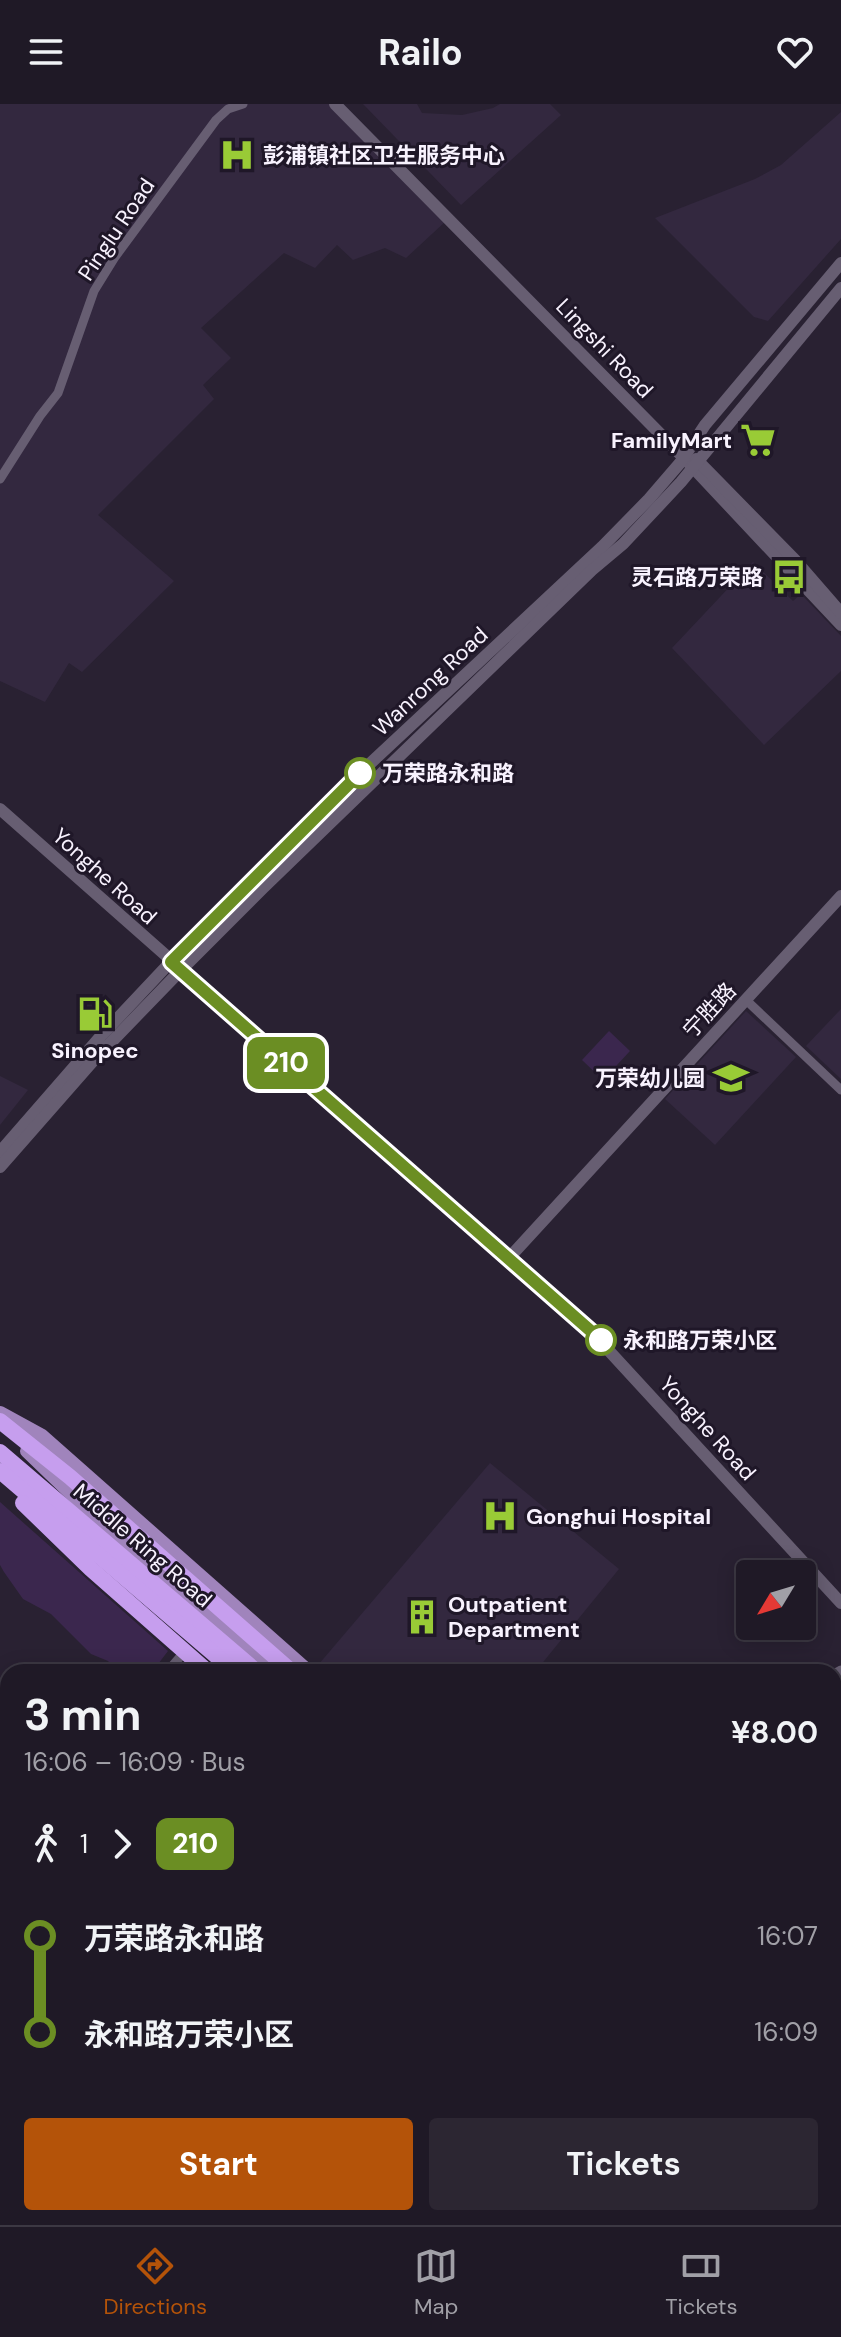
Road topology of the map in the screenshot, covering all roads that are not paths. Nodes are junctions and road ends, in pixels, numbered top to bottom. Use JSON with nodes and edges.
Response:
{"nodes":[{"id":1,"x":243,"y":104,"type":"edge"},
{"id":2,"x":335,"y":104,"type":"edge"},
{"id":3,"x":345,"y":104,"type":"edge"},
{"id":4,"x":841,"y":263,"type":"edge"},
{"id":5,"x":841,"y":288,"type":"edge"},
{"id":6,"x":685,"y":454,"type":"junction"},
{"id":7,"x":696,"y":464,"type":"junction"},
{"id":8,"x":0,"y":479,"type":"edge"},
{"id":9,"x":841,"y":613,"type":"edge"},
{"id":10,"x":841,"y":625,"type":"edge"},
{"id":11,"x":0,"y":809,"type":"edge"},
{"id":12,"x":841,"y":896,"type":"edge"},
{"id":13,"x":176,"y":966,"type":"junction"},
{"id":14,"x":746,"y":1000,"type":"junction"},
{"id":15,"x":841,"y":1090,"type":"edge"},
{"id":16,"x":0,"y":1152,"type":"edge"},
{"id":17,"x":0,"y":1167,"type":"edge"},
{"id":18,"x":509,"y":1258,"type":"junction"},
{"id":19,"x":0,"y":1413,"type":"edge"},
{"id":20,"x":0,"y":1423,"type":"edge"},
{"id":21,"x":0,"y":1445,"type":"edge"},
{"id":22,"x":0,"y":1452,"type":"edge"},
{"id":23,"x":0,"y":1465,"type":"edge"},
{"id":24,"x":0,"y":1475,"type":"edge"},
{"id":25,"x":107,"y":1494,"type":"junction"},
{"id":26,"x":114,"y":1532,"type":"junction"},
{"id":27,"x":841,"y":1603,"type":"edge"},
{"id":28,"x":176,"y":1636,"type":"junction"},
{"id":29,"x":180,"y":1657,"type":"junction"},
{"id":30,"x":174,"y":1664,"type":"edge"},
{"id":31,"x":188,"y":1664,"type":"edge"},
{"id":32,"x":199,"y":1664,"type":"edge"},
{"id":33,"x":209,"y":1664,"type":"edge"},
{"id":34,"x":225,"y":1664,"type":"edge"},
{"id":35,"x":233,"y":1664,"type":"edge"},
{"id":36,"x":245,"y":1664,"type":"edge"},
{"id":37,"x":245,"y":1664,"type":"edge"},
{"id":38,"x":265,"y":1664,"type":"edge"},
{"id":39,"x":283,"y":1664,"type":"edge"},
{"id":40,"x":300,"y":1664,"type":"edge"}],
"edges":[{"from":1,"to":8,"type":"street","name":"Pinglu Road"},
{"from":2,"to":6,"type":"main road","name":"Lingshi Road"},
{"from":3,"to":6,"type":"main road","name":"Lingshi Road"},
{"from":4,"to":6,"type":"main road","name":"Wanrong Road"},
{"from":5,"to":7,"type":"main road","name":"Wanrong Road"},
{"from":6,"to":7,"type":"main road","name":"Lingshi Road"},
{"from":6,"to":13,"type":"main road","name":"Wanrong Road"},
{"from":7,"to":9,"type":"main road","name":"Lingshi Road"},
{"from":7,"to":10,"type":"main road","name":"Lingshi Road"},
{"from":7,"to":13,"type":"main road","name":"Wanrong Road"},
{"from":11,"to":13,"type":"main road","name":"Yonghe Road"},
{"from":12,"to":14,"type":"main road","name":"宁胜路"},
{"from":13,"to":16,"type":"main road","name":"Wanrong Road"},
{"from":13,"to":17,"type":"main road","name":"Wanrong Road"},
{"from":13,"to":18,"type":"main road","name":"Yonghe Road"},
{"from":14,"to":15,"type":"street"},
{"from":14,"to":18,"type":"main road","name":"宁胜路"},
{"from":18,"to":27,"type":"main road","name":"Yonghe Road"},
{"from":19,"to":25,"type":"main road"},
{"from":20,"to":26,"type":"main road"},
{"from":20,"to":39,"type":"highway"},
{"from":21,"to":36,"type":"main road"},
{"from":22,"to":37,"type":"highway","name":"Middle Ring Road"},
{"from":23,"to":35,"type":"main road"},
{"from":24,"to":28,"type":"main road"},
{"from":24,"to":32,"type":"highway"},
{"from":24,"to":34,"type":"highway","name":"Middle Ring Road"},
{"from":25,"to":26,"type":"main road"},
{"from":25,"to":40,"type":"main road"},
{"from":26,"to":38,"type":"main road"},
{"from":28,"to":29,"type":"main road"},
{"from":28,"to":33,"type":"main road"},
{"from":29,"to":30,"type":"street"},
{"from":29,"to":31,"type":"main road"}]}
